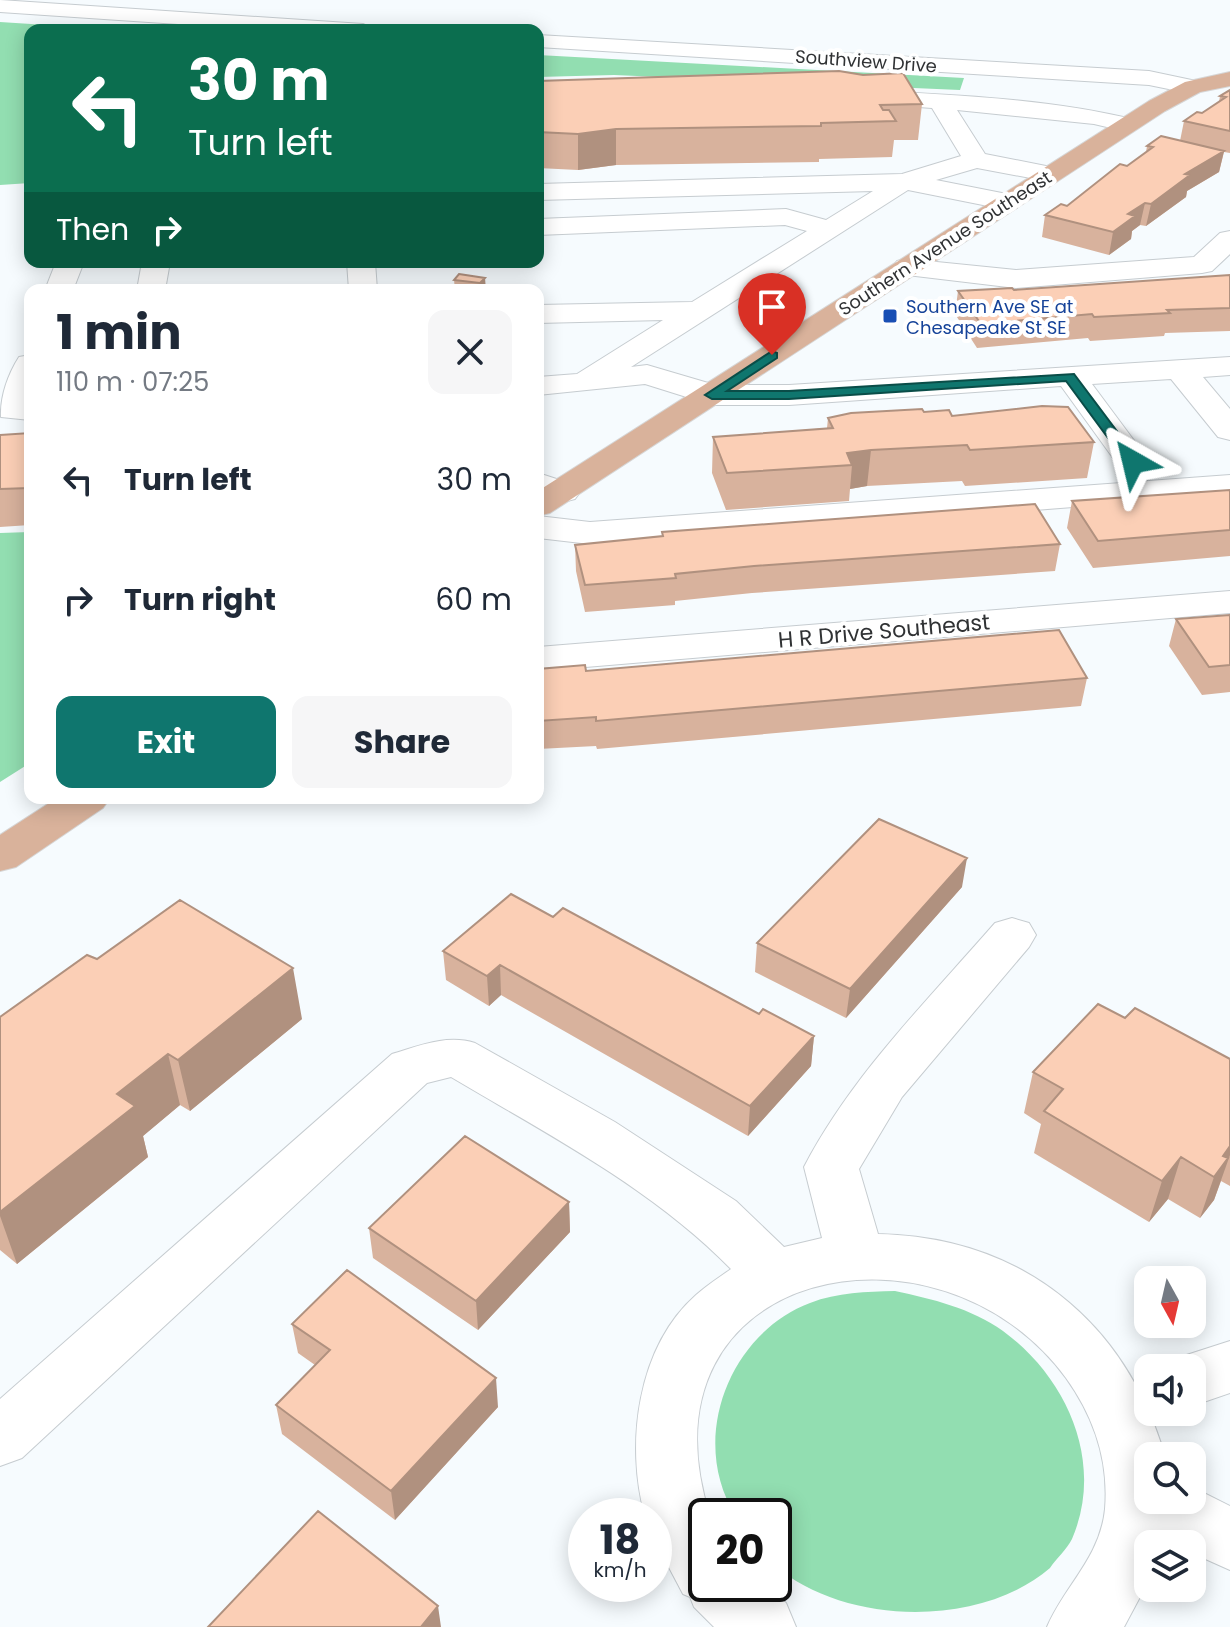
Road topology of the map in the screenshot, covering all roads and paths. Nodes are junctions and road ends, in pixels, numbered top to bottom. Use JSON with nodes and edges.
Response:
{"nodes":[{"id":1,"x":226,"y":0,"type":"edge"},
{"id":2,"x":0,"y":6,"type":"edge"},
{"id":3,"x":200,"y":20,"type":"junction"},
{"id":4,"x":265,"y":24,"type":"edge"},
{"id":5,"x":544,"y":41,"type":"edge"},
{"id":6,"x":1230,"y":55,"type":"edge"},
{"id":7,"x":1230,"y":79,"type":"edge"},
{"id":8,"x":1193,"y":87,"type":"junction"},
{"id":9,"x":837,"y":95,"type":"edge"},
{"id":10,"x":940,"y":101,"type":"junction"},
{"id":11,"x":1128,"y":125,"type":"junction"},
{"id":12,"x":976,"y":160,"type":"junction"},
{"id":13,"x":1052,"y":174,"type":"junction"},
{"id":14,"x":904,"y":182,"type":"junction"},
{"id":15,"x":544,"y":192,"type":"edge"},
{"id":16,"x":1008,"y":202,"type":"junction"},
{"id":17,"x":544,"y":227,"type":"edge"},
{"id":18,"x":830,"y":229,"type":"junction"},
{"id":19,"x":1230,"y":239,"type":"edge"},
{"id":20,"x":1216,"y":264,"type":"edge"},
{"id":21,"x":907,"y":267,"type":"junction"},
{"id":22,"x":699,"y":311,"type":"junction"},
{"id":23,"x":544,"y":314,"type":"edge"},
{"id":24,"x":1230,"y":366,"type":"edge"},
{"id":25,"x":1180,"y":370,"type":"junction"},
{"id":26,"x":1070,"y":377,"type":"junction"},
{"id":27,"x":24,"y":379,"type":"edge"},
{"id":28,"x":584,"y":383,"type":"junction"},
{"id":29,"x":544,"y":386,"type":"edge"},
{"id":30,"x":712,"y":395,"type":"junction"},
{"id":31,"x":24,"y":410,"type":"edge"},
{"id":32,"x":1230,"y":430,"type":"edge"},
{"id":33,"x":1133,"y":462,"type":"dead end"},
{"id":34,"x":1230,"y":485,"type":"edge"},
{"id":35,"x":546,"y":494,"type":"edge"},
{"id":36,"x":544,"y":528,"type":"edge"},
{"id":37,"x":1230,"y":602,"type":"edge"},
{"id":38,"x":544,"y":659,"type":"edge"},
{"id":39,"x":79,"y":804,"type":"edge"},
{"id":40,"x":0,"y":856,"type":"edge"},
{"id":41,"x":1012,"y":935,"type":"dead end"},
{"id":42,"x":855,"y":1254,"type":"junction"},
{"id":43,"x":774,"y":1274,"type":"junction"},
{"id":44,"x":1230,"y":1367,"type":"edge"},
{"id":45,"x":1206,"y":1375,"type":"edge"},
{"id":46,"x":1132,"y":1398,"type":"edge"},
{"id":47,"x":0,"y":1438,"type":"edge"},
{"id":48,"x":1134,"y":1452,"type":"edge"},
{"id":49,"x":1139,"y":1514,"type":"edge"},
{"id":50,"x":1180,"y":1514,"type":"edge"},
{"id":51,"x":688,"y":1538,"type":"edge"},
{"id":52,"x":1230,"y":1539,"type":"edge"},
{"id":53,"x":736,"y":1602,"type":"edge"},
{"id":54,"x":762,"y":1627,"type":"edge"},
{"id":55,"x":1081,"y":1627,"type":"edge"}],
"edges":[{"from":1,"to":3,"type":"street"},
{"from":2,"to":3,"type":"street"},
{"from":3,"to":4,"type":"street"},
{"from":5,"to":8,"type":"street","name":"Southview Drive"},
{"from":6,"to":8,"type":"main road","name":"Southern Avenue Southeast"},
{"from":7,"to":8,"type":"main road","name":"Southern Avenue Southeast"},
{"from":8,"to":11,"type":"main road","name":"Southern Avenue Southeast"},
{"from":9,"to":10,"type":"street"},
{"from":10,"to":11,"type":"street"},
{"from":10,"to":12,"type":"street"},
{"from":11,"to":13,"type":"main road","name":"Southern Avenue Southeast"},
{"from":12,"to":13,"type":"street"},
{"from":12,"to":14,"type":"street"},
{"from":13,"to":16,"type":"main road","name":"Southern Avenue Southeast"},
{"from":14,"to":15,"type":"street"},
{"from":14,"to":16,"type":"street"},
{"from":14,"to":18,"type":"street"},
{"from":16,"to":21,"type":"main road","name":"Southern Avenue Southeast"},
{"from":17,"to":18,"type":"street"},
{"from":18,"to":22,"type":"street"},
{"from":19,"to":20,"type":"street"},
{"from":20,"to":21,"type":"street"},
{"from":21,"to":30,"type":"main road","name":"Southern Avenue Southeast"},
{"from":22,"to":23,"type":"street"},
{"from":22,"to":28,"type":"street"},
{"from":24,"to":25,"type":"street"},
{"from":25,"to":26,"type":"street"},
{"from":25,"to":32,"type":"street"},
{"from":26,"to":30,"type":"street"},
{"from":26,"to":33,"type":"street"},
{"from":27,"to":31,"type":"street"},
{"from":28,"to":29,"type":"street"},
{"from":28,"to":30,"type":"street"},
{"from":30,"to":35,"type":"main road","name":"Southern Avenue Southeast"},
{"from":34,"to":36,"type":"street"},
{"from":37,"to":38,"type":"street","name":"H R Drive Southeast"},
{"from":39,"to":40,"type":"main road"},
{"from":41,"to":42,"type":"street"},
{"from":42,"to":43,"type":"street"},
{"from":42,"to":46,"type":"street"},
{"from":43,"to":47,"type":"street"},
{"from":43,"to":51,"type":"street"},
{"from":44,"to":45,"type":"street"},
{"from":46,"to":48,"type":"street"},
{"from":49,"to":55,"type":"street"},
{"from":50,"to":52,"type":"street"},
{"from":53,"to":54,"type":"street"}]}
